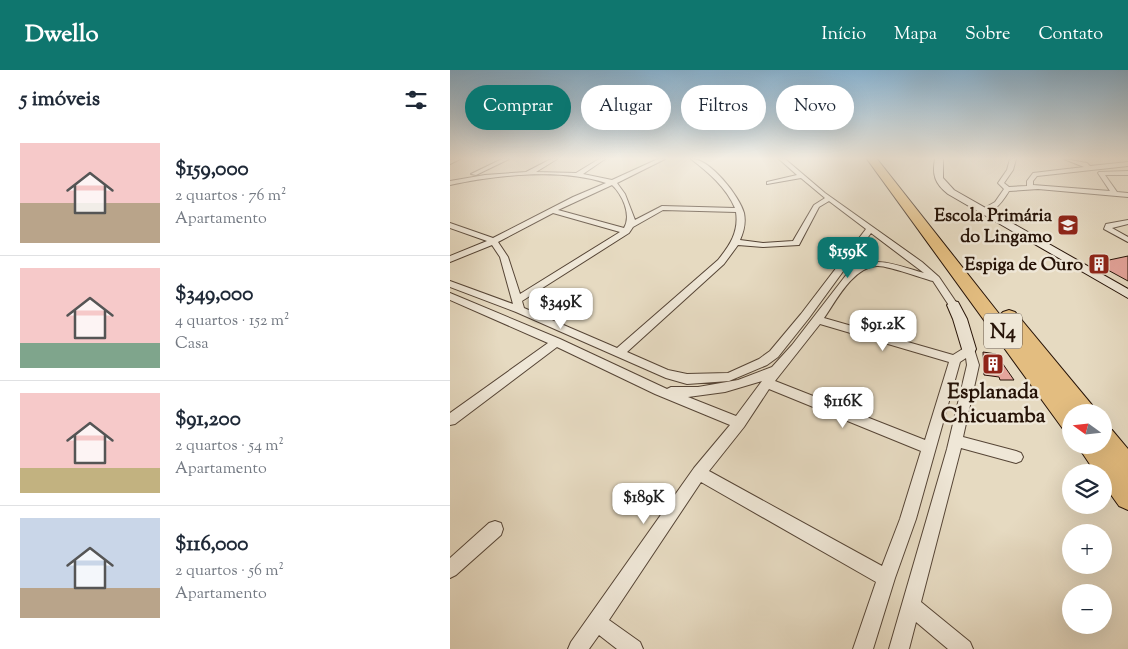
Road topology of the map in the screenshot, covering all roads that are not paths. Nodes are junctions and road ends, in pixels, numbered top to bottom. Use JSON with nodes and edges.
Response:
{"nodes":[{"id":1,"x":603,"y":186,"type":"edge"},
{"id":2,"x":615,"y":186,"type":"edge"},
{"id":3,"x":725,"y":186,"type":"edge"},
{"id":4,"x":815,"y":186,"type":"edge"},
{"id":5,"x":892,"y":186,"type":"edge"},
{"id":6,"x":904,"y":186,"type":"edge"},
{"id":7,"x":945,"y":186,"type":"edge"},
{"id":8,"x":1004,"y":186,"type":"edge"},
{"id":9,"x":1110,"y":186,"type":"edge"},
{"id":10,"x":1030,"y":187,"type":"joint"},
{"id":11,"x":1007,"y":189,"type":"junction"},
{"id":12,"x":1116,"y":194,"type":"junction"},
{"id":13,"x":1128,"y":195,"type":"edge"},
{"id":14,"x":830,"y":198,"type":"junction"},
{"id":15,"x":551,"y":210,"type":"junction"},
{"id":16,"x":739,"y":210,"type":"junction"},
{"id":17,"x":984,"y":212,"type":"junction"},
{"id":18,"x":1128,"y":222,"type":"edge"},
{"id":19,"x":450,"y":225,"type":"edge"},
{"id":20,"x":628,"y":228,"type":"junction"},
{"id":21,"x":870,"y":228,"type":"junction"},
{"id":22,"x":1128,"y":240,"type":"edge"},
{"id":23,"x":494,"y":241,"type":"junction"},
{"id":24,"x":736,"y":242,"type":"junction"},
{"id":25,"x":450,"y":260,"type":"edge"},
{"id":26,"x":936,"y":279,"type":"junction"},
{"id":27,"x":450,"y":284,"type":"edge"},
{"id":28,"x":1128,"y":294,"type":"edge"},
{"id":29,"x":450,"y":296,"type":"edge"},
{"id":30,"x":518,"y":305,"type":"junction"},
{"id":31,"x":952,"y":305,"type":"joint"},
{"id":32,"x":818,"y":320,"type":"junction"},
{"id":33,"x":556,"y":342,"type":"junction"},
{"id":34,"x":969,"y":349,"type":"junction"},
{"id":35,"x":618,"y":354,"type":"junction"},
{"id":36,"x":955,"y":360,"type":"junction"},
{"id":37,"x":777,"y":369,"type":"junction"},
{"id":38,"x":767,"y":383,"type":"junction"},
{"id":39,"x":659,"y":391,"type":"junction"},
{"id":40,"x":1078,"y":404,"type":"edge"},
{"id":41,"x":1062,"y":410,"type":"edge"},
{"id":42,"x":450,"y":420,"type":"edge"},
{"id":43,"x":739,"y":423,"type":"junction"},
{"id":44,"x":956,"y":441,"type":"junction"},
{"id":45,"x":1112,"y":447,"type":"edge"},
{"id":46,"x":930,"y":448,"type":"junction"},
{"id":47,"x":1096,"y":454,"type":"edge"},
{"id":48,"x":1016,"y":457,"type":"dead end"},
{"id":49,"x":1128,"y":468,"type":"edge"},
{"id":50,"x":699,"y":473,"type":"junction"},
{"id":51,"x":1128,"y":497,"type":"edge"},
{"id":52,"x":495,"y":529,"type":"dead end"},
{"id":53,"x":450,"y":569,"type":"edge"},
{"id":54,"x":886,"y":578,"type":"junction"},
{"id":55,"x":910,"y":605,"type":"junction"},
{"id":56,"x":597,"y":622,"type":"junction"},
{"id":57,"x":578,"y":649,"type":"edge"},
{"id":58,"x":633,"y":649,"type":"edge"},
{"id":59,"x":863,"y":649,"type":"edge"},
{"id":60,"x":899,"y":649,"type":"edge"},
{"id":61,"x":963,"y":649,"type":"edge"}],
"edges":[{"from":1,"to":15,"type":"street"},
{"from":2,"to":20,"type":"street"},
{"from":3,"to":16,"type":"street"},
{"from":4,"to":14,"type":"street"},
{"from":5,"to":41,"type":"highway","number":"N4"},
{"from":6,"to":40,"type":"highway","number":"N4"},
{"from":7,"to":17,"type":"main road"},
{"from":8,"to":11,"type":"street"},
{"from":9,"to":12,"type":"street"},
{"from":10,"to":11,"type":"street"},
{"from":10,"to":12,"type":"street"},
{"from":11,"to":17,"type":"street"},
{"from":12,"to":13,"type":"street"},
{"from":14,"to":21,"type":"street"},
{"from":14,"to":24,"type":"street"},
{"from":15,"to":20,"type":"street"},
{"from":15,"to":23,"type":"street"},
{"from":16,"to":20,"type":"street"},
{"from":16,"to":24,"type":"street"},
{"from":17,"to":28,"type":"main road"},
{"from":18,"to":22,"type":"street"},
{"from":19,"to":23,"type":"street"},
{"from":20,"to":30,"type":"street"},
{"from":21,"to":26,"type":"street"},
{"from":21,"to":35,"type":"street"},
{"from":23,"to":25,"type":"street"},
{"from":23,"to":30,"type":"street"},
{"from":24,"to":35,"type":"street"},
{"from":26,"to":31,"type":"street"},
{"from":26,"to":32,"type":"street"},
{"from":27,"to":30,"type":"street"},
{"from":29,"to":33,"type":"street"},
{"from":30,"to":35,"type":"street"},
{"from":31,"to":34,"type":"main road"},
{"from":32,"to":36,"type":"street"},
{"from":32,"to":37,"type":"street"},
{"from":33,"to":39,"type":"street"},
{"from":33,"to":42,"type":"street"},
{"from":34,"to":36,"type":"street"},
{"from":34,"to":44,"type":"street"},
{"from":36,"to":46,"type":"street"},
{"from":37,"to":38,"type":"street"},
{"from":37,"to":39,"type":"street"},
{"from":38,"to":43,"type":"street"},
{"from":38,"to":46,"type":"street"},
{"from":39,"to":43,"type":"street"},
{"from":43,"to":50,"type":"street"},
{"from":44,"to":48,"type":"street"},
{"from":44,"to":55,"type":"street"},
{"from":45,"to":49,"type":"highway"},
{"from":46,"to":54,"type":"street"},
{"from":47,"to":51,"type":"highway"},
{"from":50,"to":54,"type":"street"},
{"from":50,"to":56,"type":"street"},
{"from":52,"to":53,"type":"street"},
{"from":54,"to":59,"type":"street"},
{"from":55,"to":60,"type":"street"},
{"from":55,"to":61,"type":"street"},
{"from":56,"to":57,"type":"street"},
{"from":56,"to":58,"type":"street"}]}
